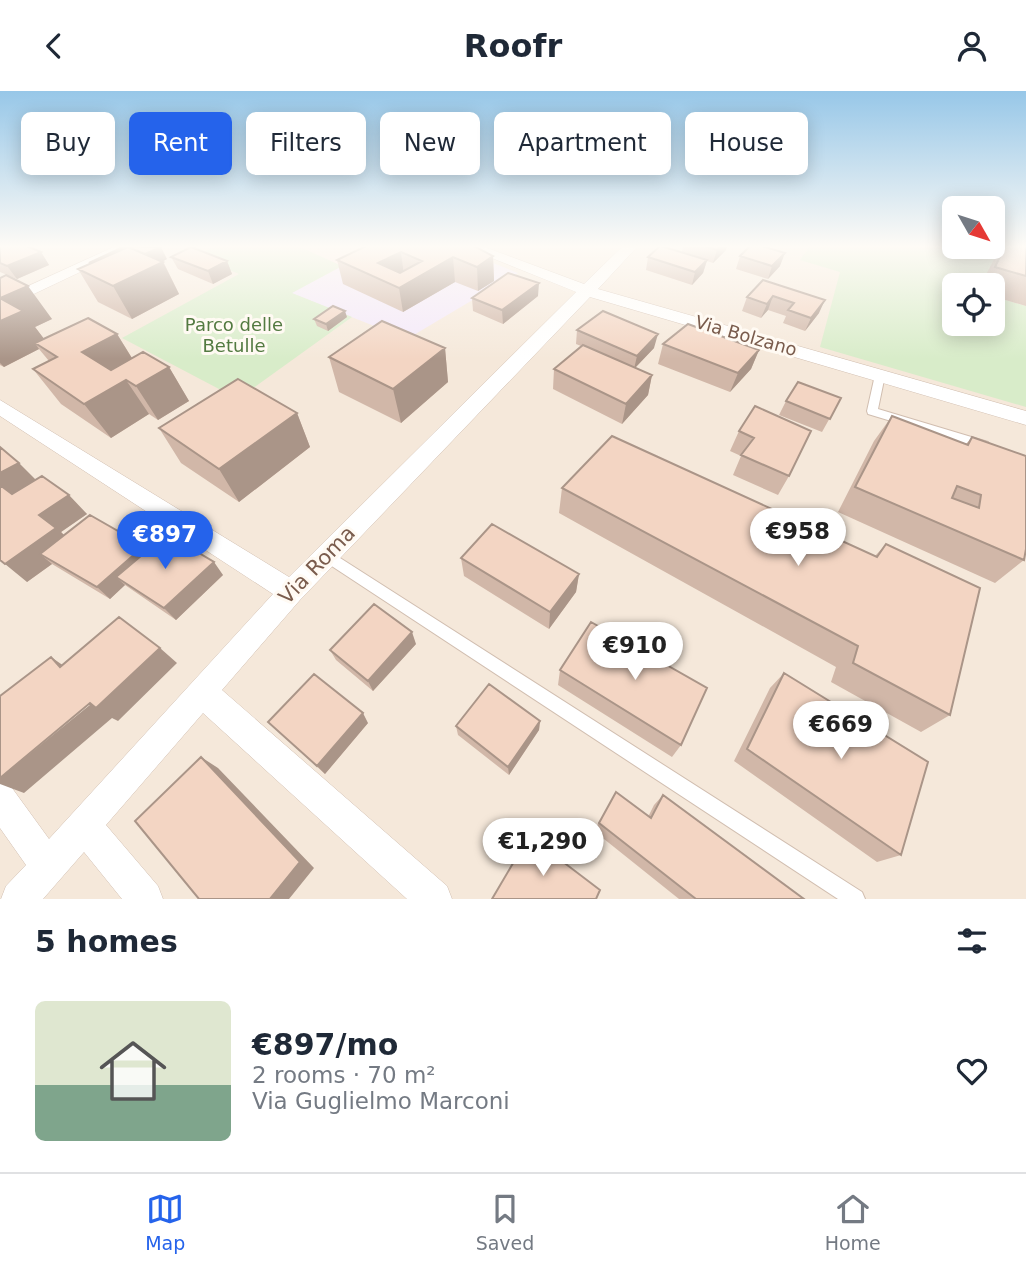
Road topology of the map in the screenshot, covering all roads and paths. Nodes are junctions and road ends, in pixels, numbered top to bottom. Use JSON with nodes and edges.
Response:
{"nodes":[{"id":1,"x":46,"y":284,"type":"edge"},
{"id":2,"x":568,"y":284,"type":"edge"},
{"id":3,"x":594,"y":284,"type":"edge"},
{"id":4,"x":587,"y":291,"type":"junction"},
{"id":5,"x":0,"y":305,"type":"edge"},
{"id":6,"x":880,"y":375,"type":"junction"},
{"id":7,"x":0,"y":407,"type":"edge"},
{"id":8,"x":1026,"y":418,"type":"edge"},
{"id":9,"x":1000,"y":450,"type":"edge"},
{"id":10,"x":326,"y":555,"type":"junction"},
{"id":11,"x":291,"y":592,"type":"junction"},
{"id":12,"x":202,"y":692,"type":"junction"},
{"id":13,"x":0,"y":800,"type":"edge"},
{"id":14,"x":84,"y":825,"type":"junction"},
{"id":15,"x":48,"y":866,"type":"junction"},
{"id":16,"x":19,"y":899,"type":"edge"},
{"id":17,"x":145,"y":899,"type":"edge"},
{"id":18,"x":434,"y":899,"type":"edge"},
{"id":19,"x":855,"y":899,"type":"edge"}],
"edges":[{"from":1,"to":5,"type":"street"},
{"from":2,"to":4,"type":"street","name":"Via Bolzano"},
{"from":3,"to":4,"type":"street","name":"Via Roma"},
{"from":4,"to":6,"type":"street","name":"Via Bolzano"},
{"from":4,"to":10,"type":"street","name":"Via Roma"},
{"from":6,"to":8,"type":"street","name":"Via Bolzano"},
{"from":6,"to":9,"type":"lane"},
{"from":7,"to":11,"type":"street"},
{"from":10,"to":11,"type":"street","name":"Via Roma"},
{"from":10,"to":19,"type":"lane"},
{"from":11,"to":12,"type":"street","name":"Via Roma"},
{"from":12,"to":14,"type":"street","name":"Via Roma"},
{"from":12,"to":18,"type":"street"},
{"from":13,"to":15,"type":"street"},
{"from":14,"to":15,"type":"street","name":"Via Roma"},
{"from":14,"to":17,"type":"street"},
{"from":15,"to":16,"type":"street","name":"Via Roma"}]}
